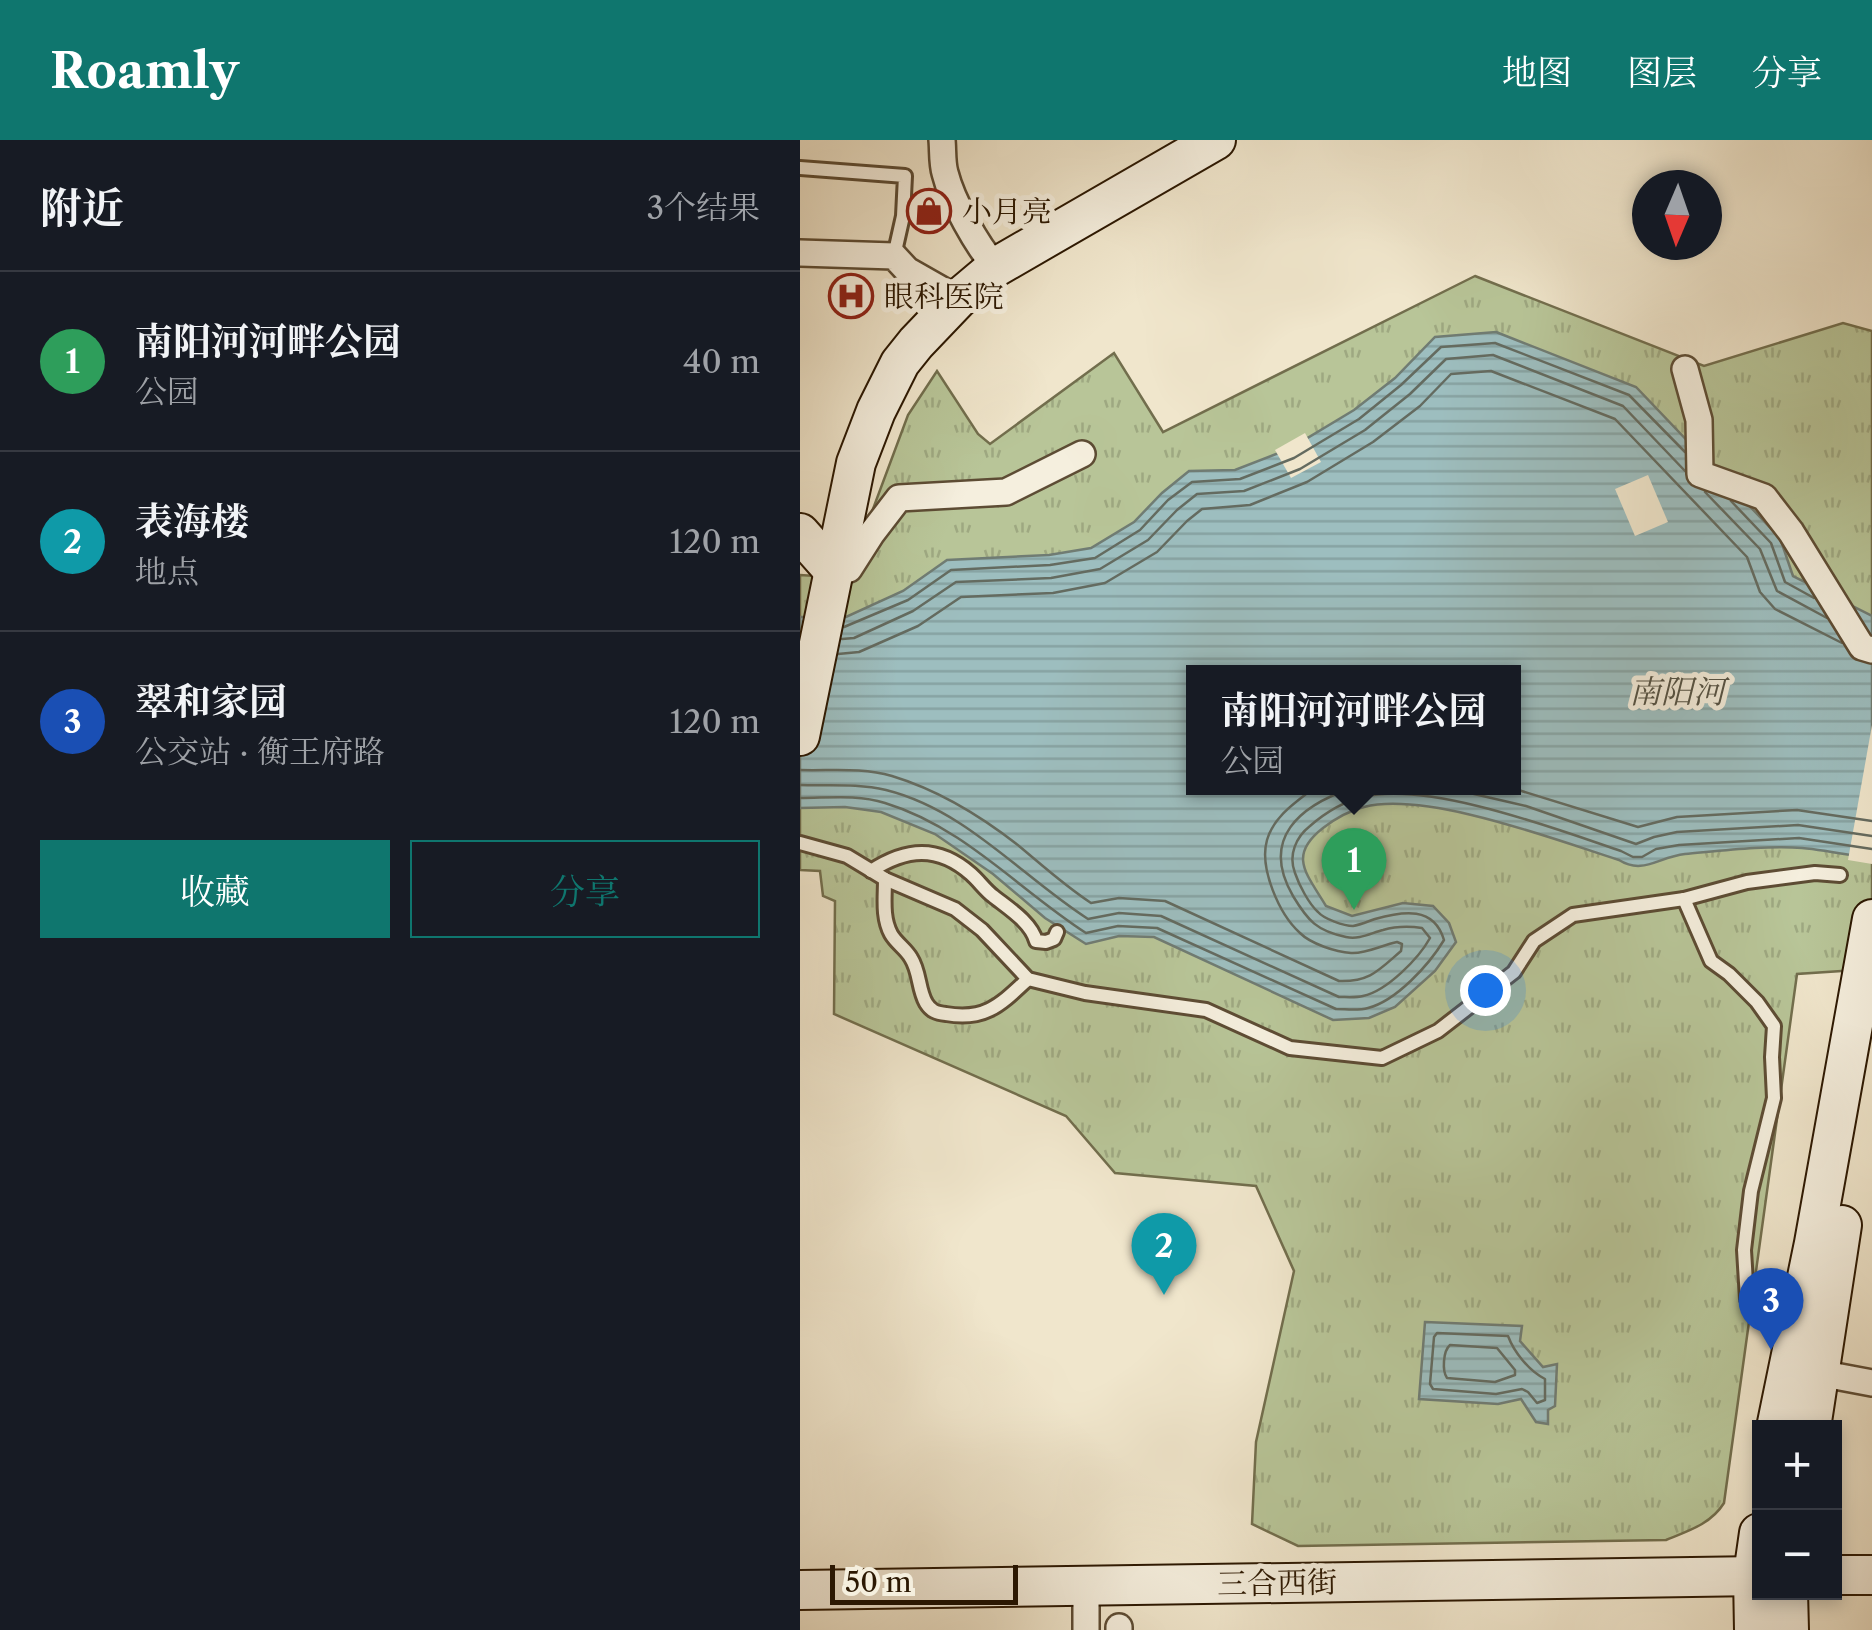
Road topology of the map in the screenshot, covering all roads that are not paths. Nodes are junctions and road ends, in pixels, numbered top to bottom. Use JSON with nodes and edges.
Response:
{"nodes":[{"id":1,"x":942,"y":140,"type":"edge"},
{"id":2,"x":1216,"y":140,"type":"edge"},
{"id":3,"x":800,"y":168,"type":"edge"},
{"id":4,"x":800,"y":252,"type":"edge"},
{"id":5,"x":894,"y":256,"type":"junction"},
{"id":6,"x":996,"y":267,"type":"junction"},
{"id":7,"x":958,"y":299,"type":"junction"},
{"id":8,"x":1685,"y":369,"type":"dead end"},
{"id":9,"x":1082,"y":454,"type":"dead end"},
{"id":10,"x":800,"y":533,"type":"edge"},
{"id":11,"x":832,"y":573,"type":"junction"},
{"id":12,"x":1872,"y":650,"type":"edge"},
{"id":13,"x":800,"y":736,"type":"edge"},
{"id":14,"x":800,"y":843,"type":"edge"},
{"id":15,"x":871,"y":870,"type":"junction"},
{"id":16,"x":1840,"y":875,"type":"dead end"},
{"id":17,"x":885,"y":880,"type":"junction"},
{"id":18,"x":1684,"y":899,"type":"junction"},
{"id":19,"x":1872,"y":919,"type":"edge"},
{"id":20,"x":1057,"y":932,"type":"dead end"},
{"id":21,"x":1028,"y":979,"type":"junction"},
{"id":22,"x":1872,"y":1066,"type":"edge"},
{"id":23,"x":1826,"y":1246,"type":"junction"},
{"id":24,"x":1796,"y":1327,"type":"junction"},
{"id":25,"x":1819,"y":1374,"type":"junction"},
{"id":26,"x":1872,"y":1383,"type":"edge"},
{"id":27,"x":1778,"y":1420,"type":"edge"},
{"id":28,"x":1812,"y":1420,"type":"edge"},
{"id":29,"x":1872,"y":1574,"type":"edge"},
{"id":30,"x":1842,"y":1575,"type":"edge"},
{"id":31,"x":1752,"y":1576,"type":"edge"},
{"id":32,"x":1086,"y":1586,"type":"junction"},
{"id":33,"x":800,"y":1590,"type":"edge"},
{"id":34,"x":1755,"y":1600,"type":"edge"},
{"id":35,"x":1788,"y":1600,"type":"edge"},
{"id":36,"x":1086,"y":1630,"type":"edge"},
{"id":37,"x":1754,"y":1630,"type":"edge"},
{"id":38,"x":1789,"y":1630,"type":"edge"}],
"edges":[{"from":1,"to":6,"type":"street"},
{"from":2,"to":6,"type":"street"},
{"from":3,"to":5,"type":"lane"},
{"from":4,"to":5,"type":"street"},
{"from":5,"to":7,"type":"street"},
{"from":6,"to":7,"type":"street"},
{"from":7,"to":11,"type":"street"},
{"from":8,"to":12,"type":"street"},
{"from":9,"to":11,"type":"street"},
{"from":10,"to":11,"type":"street"},
{"from":11,"to":13,"type":"street"},
{"from":14,"to":15,"type":"lane"},
{"from":15,"to":17,"type":"lane"},
{"from":15,"to":20,"type":"lane"},
{"from":16,"to":18,"type":"lane"},
{"from":17,"to":21,"type":"lane"},
{"from":17,"to":21,"type":"lane"},
{"from":18,"to":21,"type":"lane"},
{"from":18,"to":24,"type":"lane"},
{"from":19,"to":23,"type":"street"},
{"from":22,"to":23,"type":"street"},
{"from":23,"to":24,"type":"street"},
{"from":23,"to":25,"type":"street"},
{"from":24,"to":27,"type":"street"},
{"from":25,"to":26,"type":"street"},
{"from":25,"to":28,"type":"street"},
{"from":29,"to":30,"type":"street"},
{"from":31,"to":32,"type":"street","name":"三合西街"},
{"from":32,"to":33,"type":"street","name":"三合西街"},
{"from":32,"to":36,"type":"street"},
{"from":34,"to":37,"type":"street"},
{"from":35,"to":38,"type":"street"}]}
